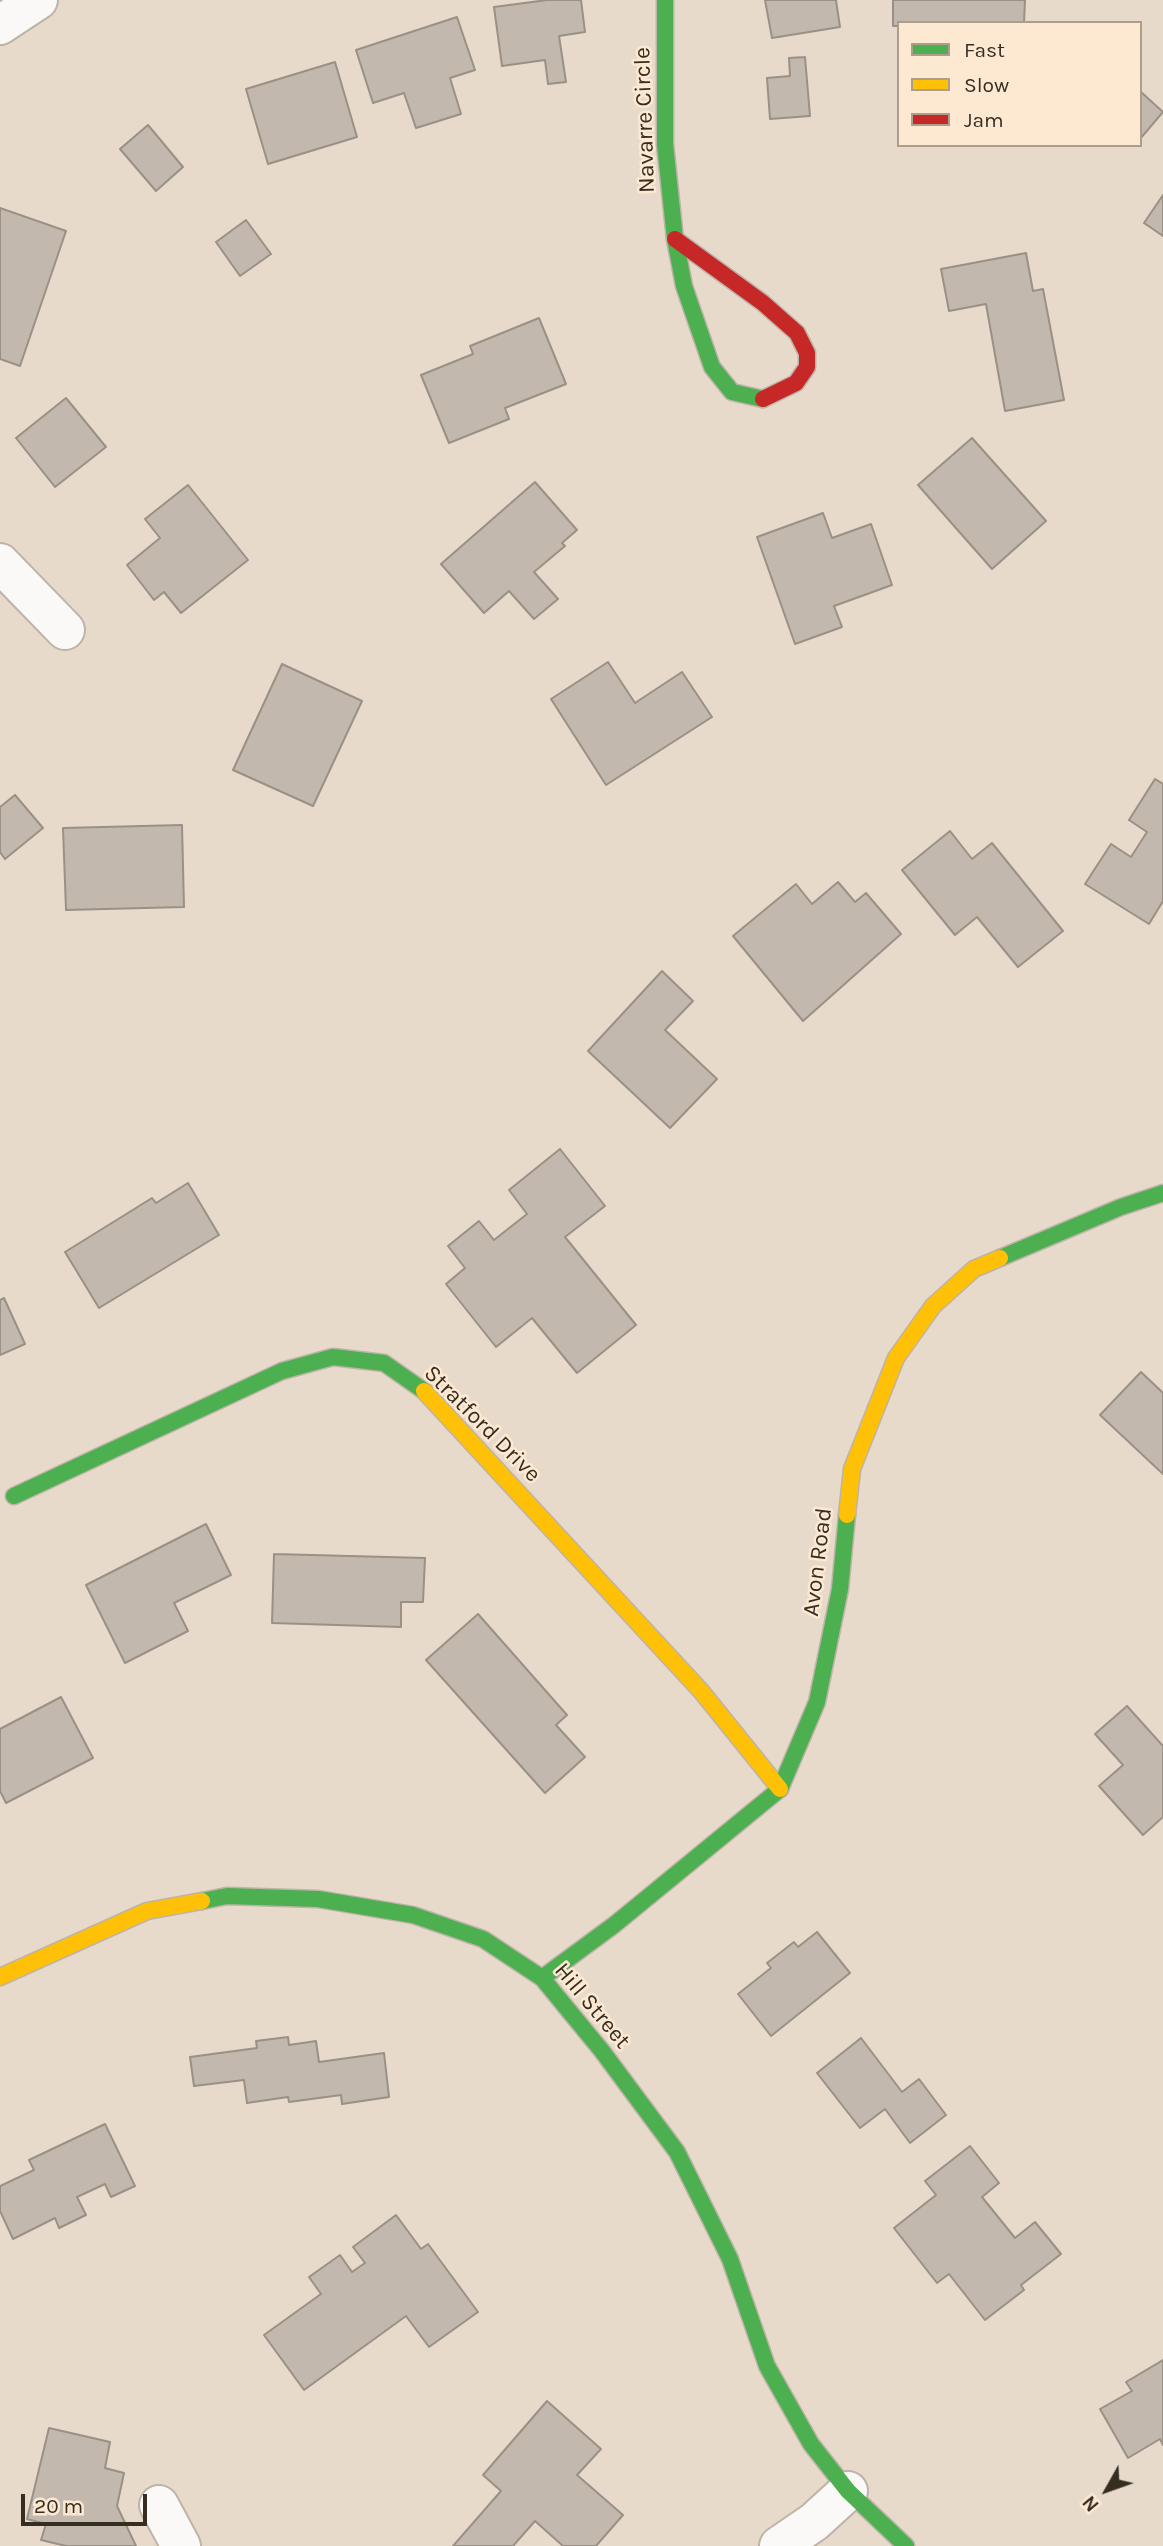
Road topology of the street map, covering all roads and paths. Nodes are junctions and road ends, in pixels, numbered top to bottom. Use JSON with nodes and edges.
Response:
{"nodes":[{"id":1,"x":38,"y":0,"type":"edge"},
{"id":2,"x":665,"y":0,"type":"edge"},
{"id":3,"x":0,"y":25,"type":"edge"},
{"id":4,"x":674,"y":239,"type":"junction"},
{"id":5,"x":0,"y":563,"type":"edge"},
{"id":6,"x":65,"y":630,"type":"dead end"},
{"id":7,"x":1163,"y":1193,"type":"edge"},
{"id":8,"x":14,"y":1496,"type":"dead end"},
{"id":9,"x":780,"y":1789,"type":"junction"},
{"id":10,"x":0,"y":1977,"type":"edge"},
{"id":11,"x":542,"y":1978,"type":"junction"},
{"id":12,"x":848,"y":2491,"type":"junction"},
{"id":13,"x":159,"y":2505,"type":"dead end"},
{"id":14,"x":181,"y":2546,"type":"edge"},
{"id":15,"x":779,"y":2546,"type":"edge"},
{"id":16,"x":906,"y":2546,"type":"edge"}],
"edges":[{"from":1,"to":3,"type":"street"},
{"from":2,"to":4,"type":"street","name":"Navarre Circle"},
{"from":4,"to":4,"type":"street","name":"Navarre Circle"},
{"from":5,"to":6,"type":"street"},
{"from":7,"to":9,"type":"street","name":"Avon Road"},
{"from":8,"to":9,"type":"street","name":"Stratford Drive"},
{"from":9,"to":11,"type":"street","name":"Avon Road"},
{"from":10,"to":11,"type":"street","name":"Hill Street"},
{"from":11,"to":12,"type":"street","name":"Hill Street"},
{"from":12,"to":15,"type":"street"},
{"from":12,"to":16,"type":"street","name":"Hill Street"},
{"from":13,"to":14,"type":"street"}]}
